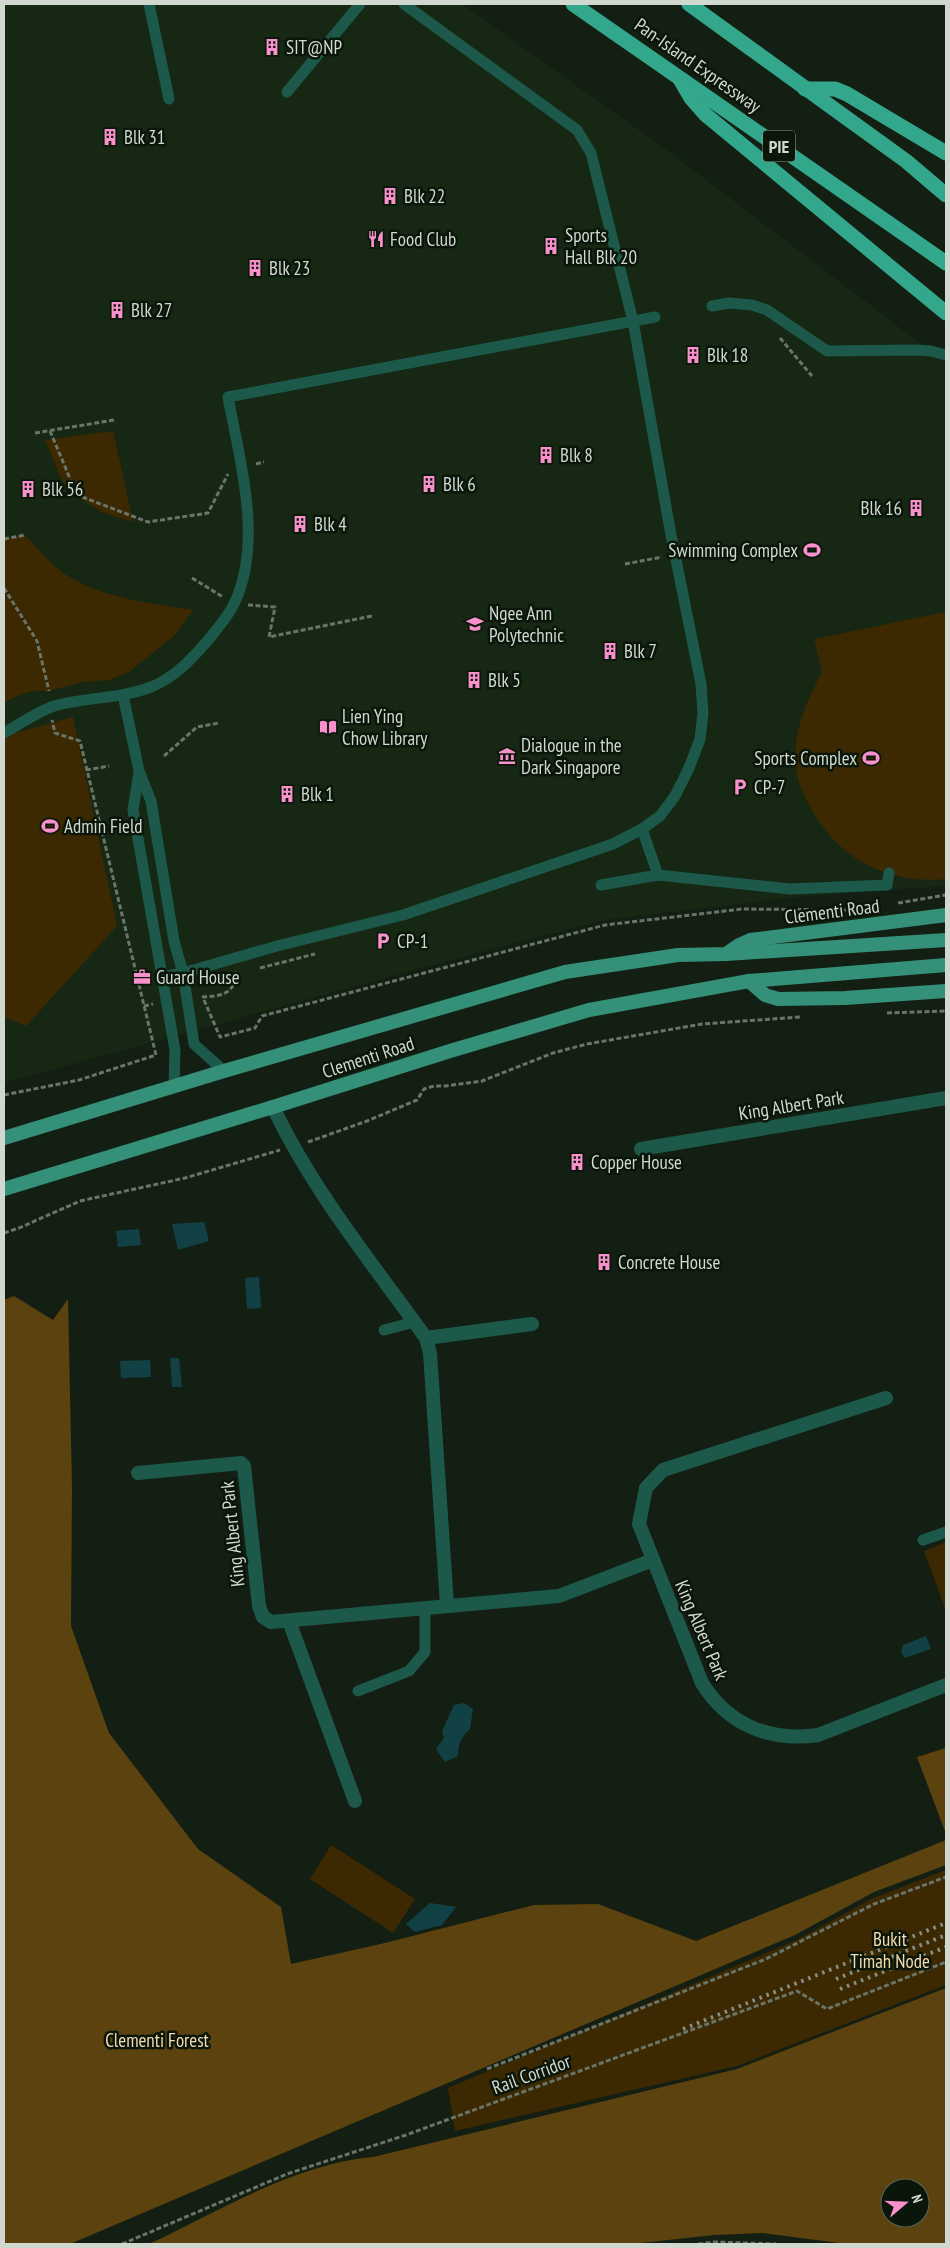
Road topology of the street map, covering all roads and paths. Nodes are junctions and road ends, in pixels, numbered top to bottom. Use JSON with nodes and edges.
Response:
{"nodes":[{"id":1,"x":149,"y":4,"type":"edge"},
{"id":2,"x":360,"y":4,"type":"edge"},
{"id":3,"x":404,"y":4,"type":"edge"},
{"id":4,"x":573,"y":4,"type":"edge"},
{"id":5,"x":690,"y":4,"type":"edge"},
{"id":6,"x":676,"y":74,"type":"junction"},
{"id":7,"x":805,"y":89,"type":"junction"},
{"id":8,"x":287,"y":92,"type":"dead end"},
{"id":9,"x":169,"y":99,"type":"dead end"},
{"id":10,"x":946,"y":153,"type":"edge"},
{"id":11,"x":946,"y":195,"type":"edge"},
{"id":12,"x":946,"y":263,"type":"edge"},
{"id":13,"x":712,"y":306,"type":"dead end"},
{"id":14,"x":946,"y":313,"type":"edge"},
{"id":15,"x":655,"y":317,"type":"dead end"},
{"id":16,"x":632,"y":321,"type":"junction"},
{"id":17,"x":946,"y":355,"type":"edge"},
{"id":18,"x":114,"y":420,"type":"dead end"},
{"id":19,"x":50,"y":431,"type":"junction"},
{"id":20,"x":35,"y":433,"type":"dead end"},
{"id":21,"x":231,"y":468,"type":"dead end"},
{"id":22,"x":24,"y":535,"type":"dead end"},
{"id":23,"x":4,"y":539,"type":"edge"},
{"id":24,"x":674,"y":554,"type":"junction"},
{"id":25,"x":625,"y":564,"type":"dead end"},
{"id":26,"x":4,"y":588,"type":"edge"},
{"id":27,"x":372,"y":616,"type":"dead end"},
{"id":28,"x":269,"y":637,"type":"dead end"},
{"id":29,"x":49,"y":691,"type":"dead end"},
{"id":30,"x":123,"y":694,"type":"junction"},
{"id":31,"x":51,"y":717,"type":"dead end"},
{"id":32,"x":219,"y":723,"type":"dead end"},
{"id":33,"x":4,"y":733,"type":"edge"},
{"id":34,"x":164,"y":756,"type":"dead end"},
{"id":35,"x":109,"y":766,"type":"dead end"},
{"id":36,"x":86,"y":770,"type":"junction"},
{"id":37,"x":139,"y":771,"type":"junction"},
{"id":38,"x":642,"y":829,"type":"junction"},
{"id":39,"x":889,"y":873,"type":"dead end"},
{"id":40,"x":658,"y":875,"type":"junction"},
{"id":41,"x":601,"y":885,"type":"dead end"},
{"id":42,"x":946,"y":895,"type":"edge"},
{"id":43,"x":898,"y":903,"type":"dead end"},
{"id":44,"x":858,"y":910,"type":"dead end"},
{"id":45,"x":946,"y":915,"type":"edge"},
{"id":46,"x":946,"y":940,"type":"edge"},
{"id":47,"x":726,"y":954,"type":"junction"},
{"id":48,"x":946,"y":965,"type":"edge"},
{"id":49,"x":184,"y":974,"type":"junction"},
{"id":50,"x":162,"y":977,"type":"junction"},
{"id":51,"x":749,"y":982,"type":"junction"},
{"id":52,"x":946,"y":991,"type":"edge"},
{"id":53,"x":202,"y":997,"type":"dead end"},
{"id":54,"x":946,"y":1011,"type":"edge"},
{"id":55,"x":879,"y":1013,"type":"dead end"},
{"id":56,"x":810,"y":1016,"type":"dead end"},
{"id":57,"x":224,"y":1071,"type":"junction"},
{"id":58,"x":174,"y":1086,"type":"junction"},
{"id":59,"x":4,"y":1095,"type":"edge"},
{"id":60,"x":946,"y":1098,"type":"edge"},
{"id":61,"x":273,"y":1107,"type":"junction"},
{"id":62,"x":4,"y":1138,"type":"edge"},
{"id":63,"x":292,"y":1147,"type":"junction"},
{"id":64,"x":641,"y":1149,"type":"dead end"},
{"id":65,"x":4,"y":1189,"type":"edge"},
{"id":66,"x":4,"y":1233,"type":"edge"},
{"id":67,"x":414,"y":1322,"type":"junction"},
{"id":68,"x":532,"y":1324,"type":"dead end"},
{"id":69,"x":384,"y":1330,"type":"dead end"},
{"id":70,"x":426,"y":1338,"type":"junction"},
{"id":71,"x":886,"y":1398,"type":"dead end"},
{"id":72,"x":138,"y":1473,"type":"dead end"},
{"id":73,"x":946,"y":1532,"type":"edge"},
{"id":74,"x":923,"y":1540,"type":"dead end"},
{"id":75,"x":653,"y":1560,"type":"junction"},
{"id":76,"x":447,"y":1605,"type":"junction"},
{"id":77,"x":425,"y":1607,"type":"junction"},
{"id":78,"x":289,"y":1621,"type":"junction"},
{"id":79,"x":946,"y":1685,"type":"edge"},
{"id":80,"x":358,"y":1691,"type":"dead end"},
{"id":81,"x":355,"y":1801,"type":"dead end"},
{"id":82,"x":946,"y":1877,"type":"edge"},
{"id":83,"x":946,"y":1962,"type":"edge"},
{"id":84,"x":487,"y":2069,"type":"dead end"},
{"id":85,"x":122,"y":2244,"type":"edge"},
{"id":86,"x":698,"y":2244,"type":"edge"},
{"id":87,"x":776,"y":2244,"type":"edge"}],
"edges":[{"from":1,"to":9,"type":"lane"},
{"from":2,"to":8,"type":"lane"},
{"from":3,"to":16,"type":"lane"},
{"from":4,"to":6,"type":"highway","name":"Pan-Island Expressway","number":"PIE"},
{"from":5,"to":7,"type":"highway"},
{"from":6,"to":12,"type":"highway","name":"Pan-Island Expressway","number":"PIE"},
{"from":6,"to":14,"type":"highway"},
{"from":7,"to":10,"type":"highway"},
{"from":7,"to":11,"type":"highway"},
{"from":13,"to":17,"type":"lane"},
{"from":15,"to":16,"type":"lane"},
{"from":16,"to":24,"type":"lane"},
{"from":16,"to":30,"type":"lane"},
{"from":18,"to":19,"type":"path"},
{"from":19,"to":20,"type":"path"},
{"from":19,"to":21,"type":"path"},
{"from":22,"to":23,"type":"path"},
{"from":24,"to":25,"type":"path"},
{"from":24,"to":38,"type":"lane"},
{"from":26,"to":29,"type":"path"},
{"from":27,"to":28,"type":"path"},
{"from":30,"to":33,"type":"lane"},
{"from":30,"to":37,"type":"lane"},
{"from":31,"to":36,"type":"path"},
{"from":32,"to":34,"type":"path"},
{"from":35,"to":36,"type":"path"},
{"from":36,"to":59,"type":"path"},
{"from":37,"to":49,"type":"lane"},
{"from":37,"to":50,"type":"lane"},
{"from":38,"to":40,"type":"lane"},
{"from":38,"to":49,"type":"lane"},
{"from":39,"to":40,"type":"lane"},
{"from":40,"to":41,"type":"lane"},
{"from":42,"to":43,"type":"path"},
{"from":44,"to":53,"type":"path"},
{"from":45,"to":47,"type":"main road","name":"Clementi Road"},
{"from":46,"to":47,"type":"main road","name":"Clementi Road"},
{"from":47,"to":57,"type":"main road","name":"Clementi Road"},
{"from":48,"to":51,"type":"main road","name":"Clementi Road"},
{"from":49,"to":50,"type":"lane"},
{"from":49,"to":57,"type":"lane"},
{"from":50,"to":58,"type":"lane"},
{"from":51,"to":52,"type":"main road"},
{"from":51,"to":61,"type":"main road","name":"Clementi Road"},
{"from":54,"to":55,"type":"path"},
{"from":56,"to":63,"type":"path"},
{"from":57,"to":58,"type":"main road","name":"Clementi Road"},
{"from":58,"to":62,"type":"main road","name":"Clementi Road"},
{"from":60,"to":64,"type":"street","name":"King Albert Park"},
{"from":61,"to":63,"type":"street"},
{"from":61,"to":65,"type":"main road","name":"Clementi Road"},
{"from":63,"to":66,"type":"path"},
{"from":63,"to":67,"type":"street"},
{"from":67,"to":69,"type":"lane"},
{"from":67,"to":70,"type":"street"},
{"from":68,"to":70,"type":"street"},
{"from":70,"to":76,"type":"street"},
{"from":71,"to":75,"type":"street","name":"King Albert Park"},
{"from":72,"to":78,"type":"street","name":"King Albert Park"},
{"from":73,"to":74,"type":"lane"},
{"from":75,"to":76,"type":"street","name":"King Albert Park"},
{"from":75,"to":79,"type":"street","name":"King Albert Park"},
{"from":76,"to":77,"type":"street","name":"King Albert Park"},
{"from":77,"to":78,"type":"street","name":"King Albert Park"},
{"from":77,"to":80,"type":"lane"},
{"from":78,"to":81,"type":"street"},
{"from":82,"to":84,"type":"path"},
{"from":83,"to":85,"type":"path","name":"Rail Corridor"},
{"from":86,"to":87,"type":"path"}]}
